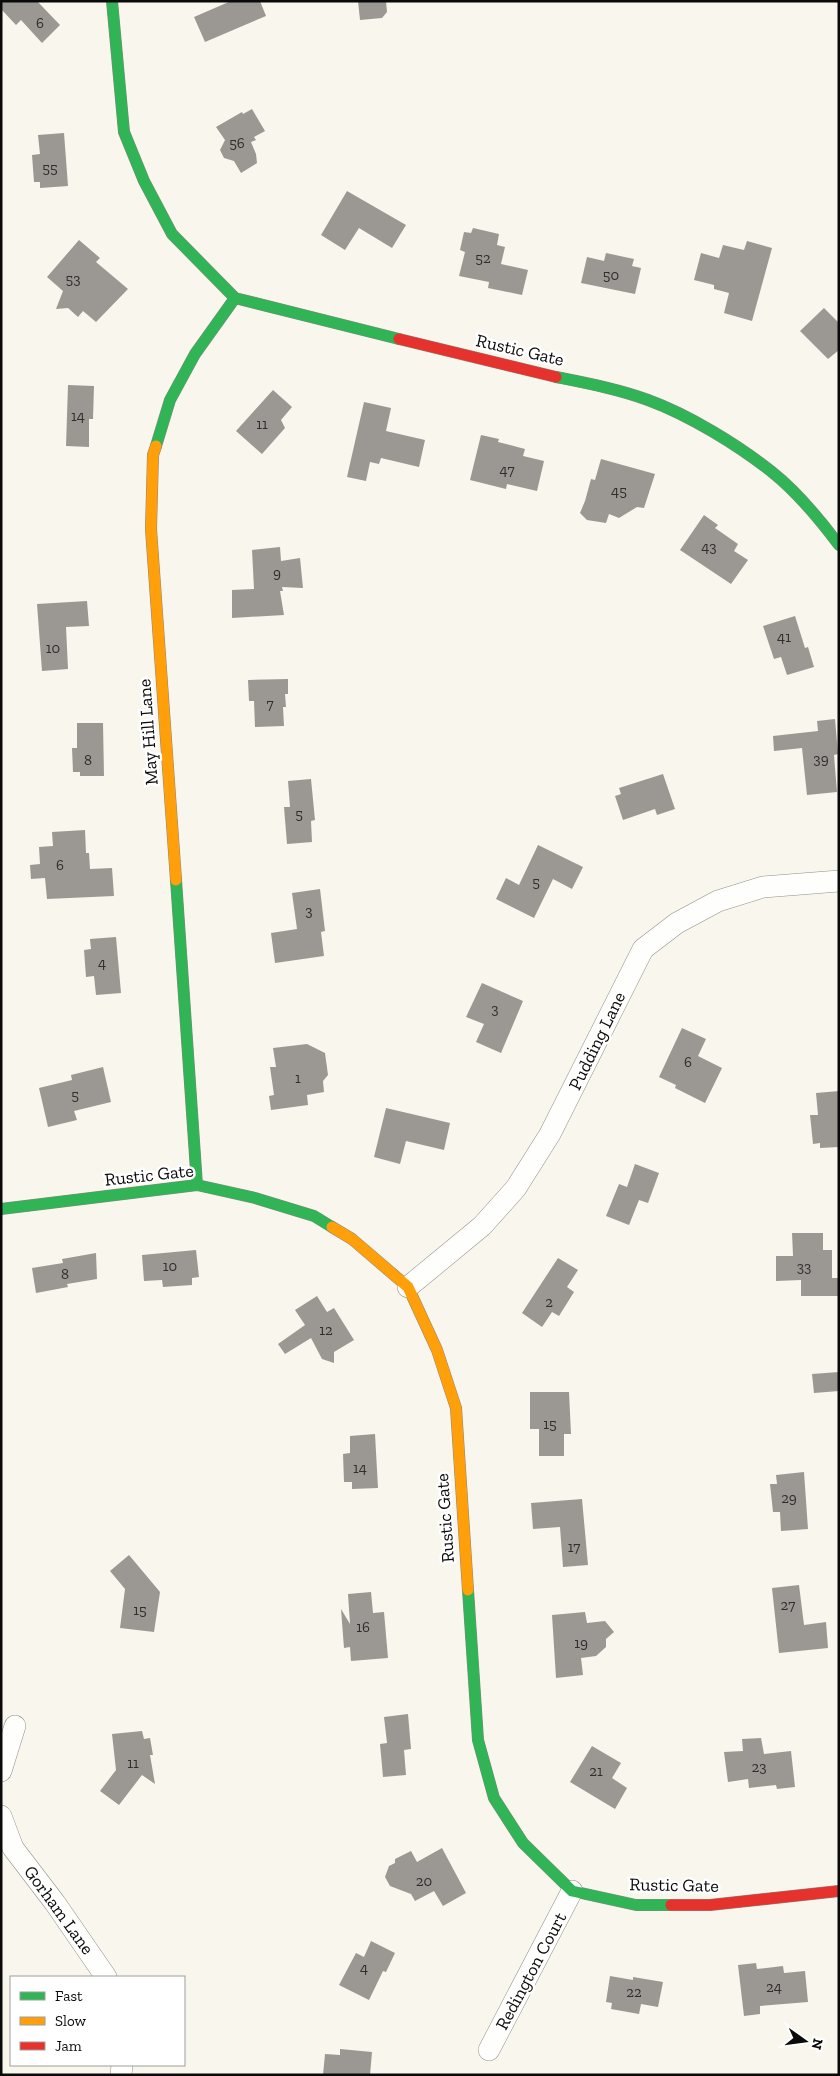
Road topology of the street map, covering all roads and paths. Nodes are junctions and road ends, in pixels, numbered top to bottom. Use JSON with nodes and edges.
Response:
{"nodes":[{"id":1,"x":112,"y":1,"type":"edge"},
{"id":2,"x":235,"y":298,"type":"junction"},
{"id":3,"x":839,"y":545,"type":"edge"},
{"id":4,"x":839,"y":881,"type":"edge"},
{"id":5,"x":197,"y":1185,"type":"junction"},
{"id":6,"x":1,"y":1209,"type":"edge"},
{"id":7,"x":408,"y":1287,"type":"junction"},
{"id":8,"x":14,"y":1726,"type":"dead end"},
{"id":9,"x":1,"y":1771,"type":"edge"},
{"id":10,"x":1,"y":1816,"type":"edge"},
{"id":11,"x":572,"y":1891,"type":"junction"},
{"id":12,"x":839,"y":1891,"type":"edge"},
{"id":13,"x":105,"y":1976,"type":"edge"},
{"id":14,"x":489,"y":2050,"type":"dead end"}],
"edges":[{"from":1,"to":2,"type":"street"},
{"from":2,"to":3,"type":"street","name":"Rustic Gate"},
{"from":2,"to":5,"type":"street","name":"May Hill Lane"},
{"from":4,"to":7,"type":"street","name":"Pudding Lane"},
{"from":5,"to":6,"type":"street","name":"Rustic Gate"},
{"from":5,"to":7,"type":"street","name":"Rustic Gate"},
{"from":7,"to":11,"type":"street","name":"Rustic Gate"},
{"from":8,"to":9,"type":"street"},
{"from":10,"to":13,"type":"street","name":"Gorham Lane"},
{"from":11,"to":12,"type":"street","name":"Rustic Gate"},
{"from":11,"to":14,"type":"street","name":"Redington Court"}]}
